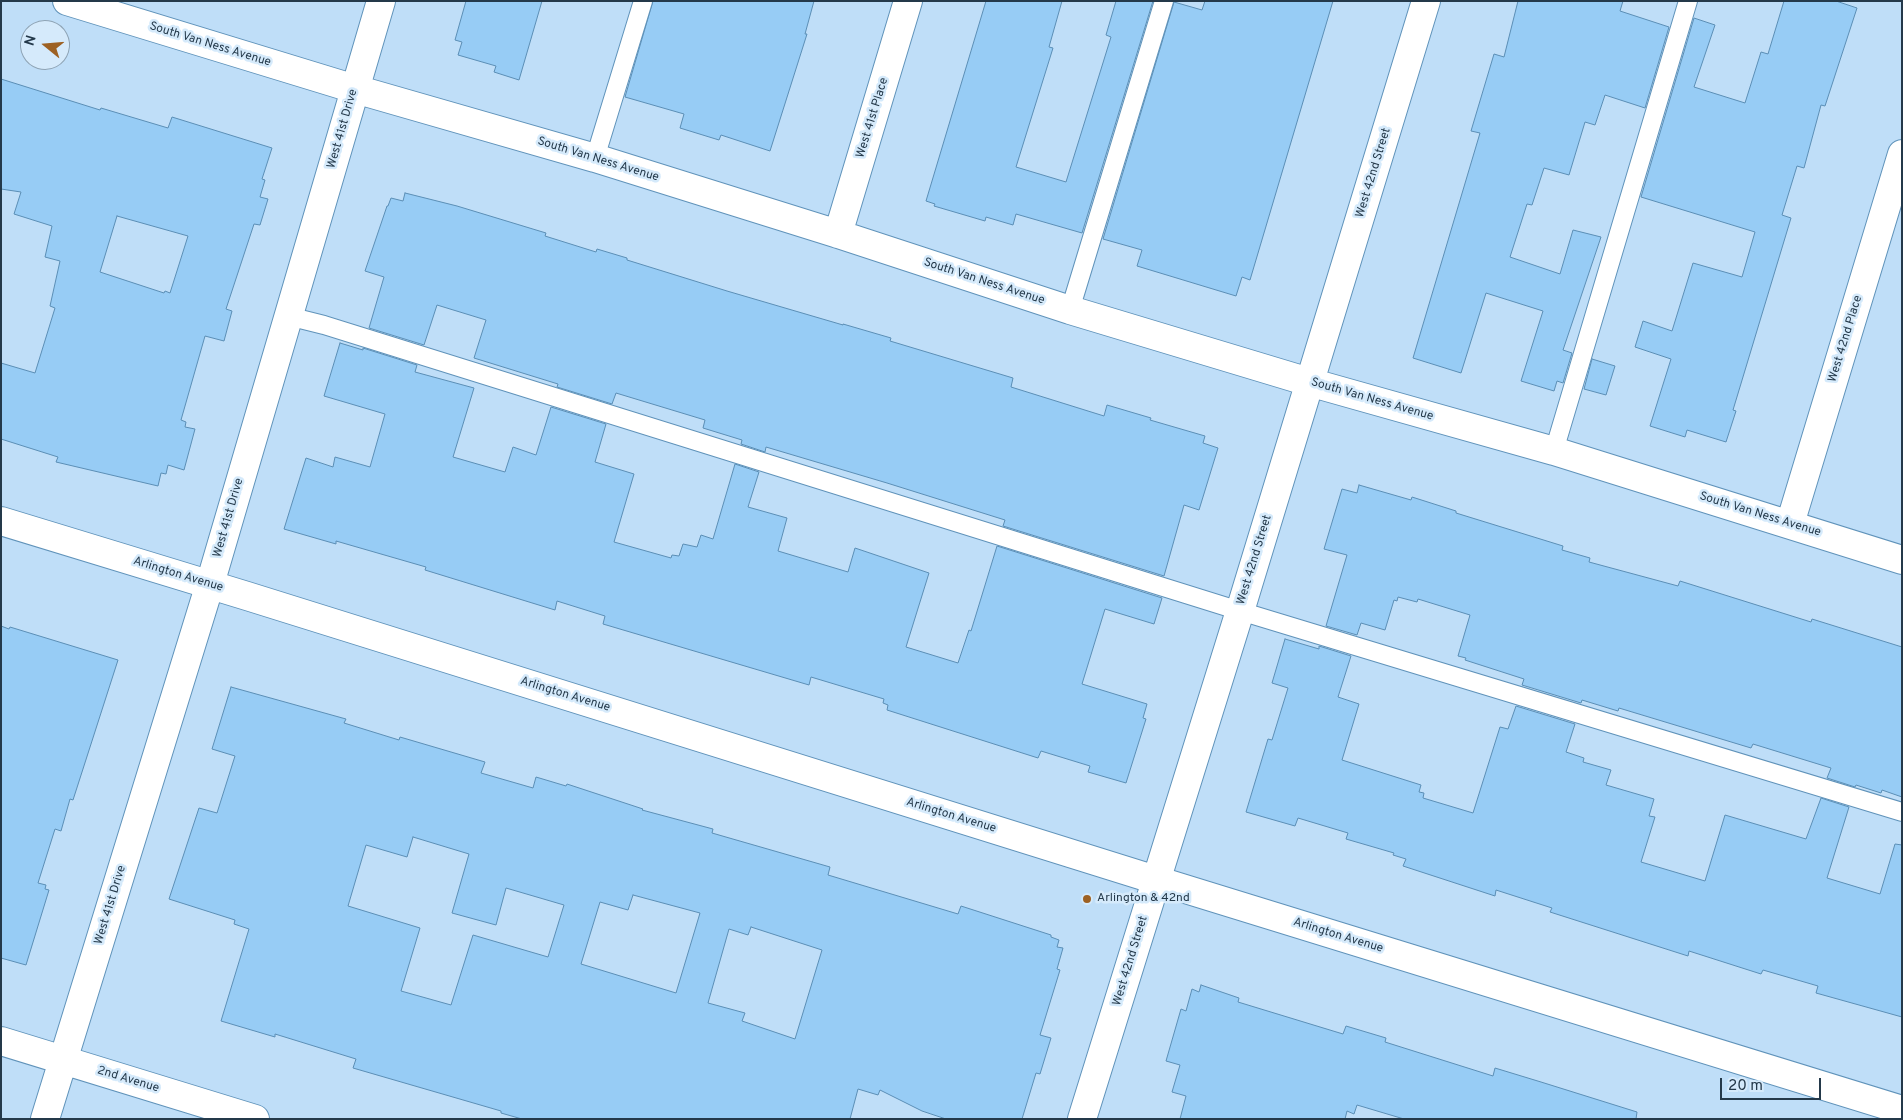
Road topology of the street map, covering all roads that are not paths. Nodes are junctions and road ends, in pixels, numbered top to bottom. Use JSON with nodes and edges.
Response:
{"nodes":[{"id":1,"x":67,"y":1,"type":"edge"},
{"id":2,"x":381,"y":1,"type":"edge"},
{"id":3,"x":642,"y":1,"type":"edge"},
{"id":4,"x":908,"y":1,"type":"edge"},
{"id":5,"x":1164,"y":1,"type":"edge"},
{"id":6,"x":1426,"y":1,"type":"edge"},
{"id":7,"x":1688,"y":1,"type":"edge"},
{"id":8,"x":119,"y":9,"type":"edge"},
{"id":9,"x":354,"y":89,"type":"junction"},
{"id":10,"x":1902,"y":154,"type":"edge"},
{"id":11,"x":595,"y":158,"type":"junction"},
{"id":12,"x":838,"y":234,"type":"junction"},
{"id":13,"x":1070,"y":310,"type":"junction"},
{"id":14,"x":288,"y":316,"type":"junction"},
{"id":15,"x":1309,"y":382,"type":"junction"},
{"id":16,"x":1554,"y":451,"type":"junction"},
{"id":17,"x":1,"y":521,"type":"edge"},
{"id":18,"x":1790,"y":524,"type":"junction"},
{"id":19,"x":1902,"y":560,"type":"edge"},
{"id":20,"x":210,"y":584,"type":"junction"},
{"id":21,"x":1240,"y":611,"type":"junction"},
{"id":22,"x":1902,"y":812,"type":"edge"},
{"id":23,"x":1156,"y":880,"type":"junction"},
{"id":24,"x":1,"y":1041,"type":"edge"},
{"id":25,"x":63,"y":1060,"type":"junction"},
{"id":26,"x":1902,"y":1110,"type":"edge"},
{"id":27,"x":45,"y":1119,"type":"edge"},
{"id":28,"x":255,"y":1119,"type":"edge"},
{"id":29,"x":1082,"y":1119,"type":"edge"}],
"edges":[{"from":1,"to":8,"type":"street","name":"South Van Ness Avenue"},
{"from":2,"to":9,"type":"street","name":"West 41st Drive"},
{"from":3,"to":11,"type":"lane"},
{"from":4,"to":12,"type":"street","name":"West 41st Place"},
{"from":5,"to":13,"type":"lane"},
{"from":6,"to":15,"type":"street","name":"West 42nd Street"},
{"from":7,"to":16,"type":"lane"},
{"from":8,"to":9,"type":"street","name":"South Van Ness Avenue"},
{"from":9,"to":11,"type":"street","name":"South Van Ness Avenue"},
{"from":9,"to":14,"type":"street","name":"West 41st Drive"},
{"from":10,"to":18,"type":"street","name":"West 42nd Place"},
{"from":11,"to":12,"type":"street","name":"South Van Ness Avenue"},
{"from":12,"to":13,"type":"street","name":"South Van Ness Avenue"},
{"from":13,"to":15,"type":"street","name":"South Van Ness Avenue"},
{"from":14,"to":20,"type":"street","name":"West 41st Drive"},
{"from":14,"to":21,"type":"lane"},
{"from":15,"to":16,"type":"street","name":"South Van Ness Avenue"},
{"from":15,"to":21,"type":"street","name":"West 42nd Street"},
{"from":16,"to":18,"type":"street","name":"South Van Ness Avenue"},
{"from":17,"to":20,"type":"street","name":"Arlington Avenue"},
{"from":18,"to":19,"type":"street","name":"South Van Ness Avenue"},
{"from":20,"to":23,"type":"street","name":"Arlington Avenue"},
{"from":20,"to":25,"type":"street","name":"West 41st Drive"},
{"from":21,"to":22,"type":"lane"},
{"from":21,"to":23,"type":"street","name":"West 42nd Street"},
{"from":23,"to":26,"type":"street","name":"Arlington Avenue"},
{"from":23,"to":29,"type":"street","name":"West 42nd Street"},
{"from":24,"to":25,"type":"street","name":"2nd Avenue"},
{"from":25,"to":27,"type":"street","name":"West 41st Drive"},
{"from":25,"to":28,"type":"street","name":"2nd Avenue"}]}
